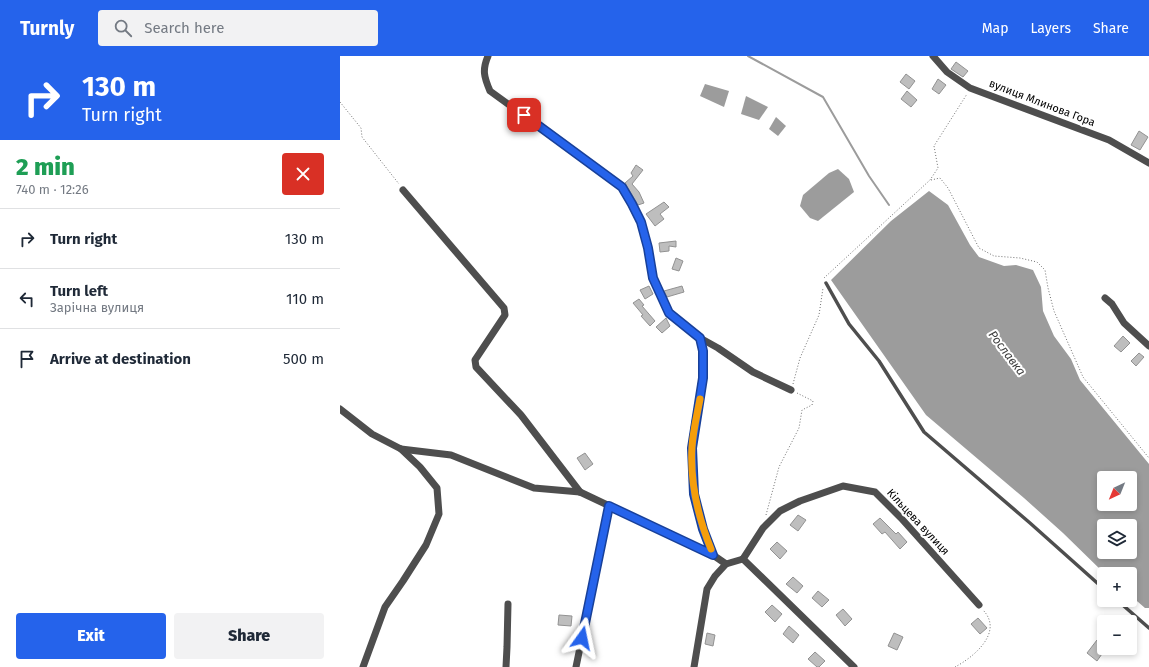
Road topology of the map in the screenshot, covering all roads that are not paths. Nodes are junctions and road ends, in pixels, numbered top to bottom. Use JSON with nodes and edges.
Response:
{"nodes":[{"id":1,"x":488,"y":56,"type":"edge"},
{"id":2,"x":933,"y":56,"type":"edge"},
{"id":3,"x":1149,"y":163,"type":"edge"},
{"id":4,"x":403,"y":190,"type":"road end"},
{"id":5,"x":826,"y":283,"type":"road end"},
{"id":6,"x":1105,"y":298,"type":"dead end"},
{"id":7,"x":700,"y":338,"type":"junction"},
{"id":8,"x":1149,"y":346,"type":"edge"},
{"id":9,"x":791,"y":390,"type":"road end"},
{"id":10,"x":340,"y":410,"type":"edge"},
{"id":11,"x":401,"y":449,"type":"junction"},
{"id":12,"x":580,"y":492,"type":"junction"},
{"id":13,"x":609,"y":506,"type":"junction"},
{"id":14,"x":713,"y":555,"type":"junction"},
{"id":15,"x":743,"y":559,"type":"junction"},
{"id":16,"x":726,"y":564,"type":"junction"},
{"id":17,"x":1097,"y":582,"type":"edge"},
{"id":18,"x":508,"y":604,"type":"dead end"},
{"id":19,"x":979,"y":605,"type":"road end"},
{"id":20,"x":1125,"y":607,"type":"edge"},
{"id":21,"x":1149,"y":628,"type":"edge"},
{"id":22,"x":363,"y":667,"type":"edge"},
{"id":23,"x":506,"y":667,"type":"edge"},
{"id":24,"x":576,"y":667,"type":"edge"},
{"id":25,"x":694,"y":667,"type":"edge"},
{"id":26,"x":854,"y":667,"type":"edge"}],
"edges":[{"from":1,"to":7,"type":"street"},
{"from":2,"to":3,"type":"street","name":"вулиця Млинова Гора"},
{"from":4,"to":12,"type":"street"},
{"from":5,"to":17,"type":"lane"},
{"from":6,"to":8,"type":"street"},
{"from":7,"to":9,"type":"street"},
{"from":7,"to":14,"type":"street"},
{"from":10,"to":11,"type":"street"},
{"from":11,"to":12,"type":"street"},
{"from":11,"to":22,"type":"street"},
{"from":12,"to":13,"type":"street"},
{"from":13,"to":14,"type":"street"},
{"from":13,"to":24,"type":"street"},
{"from":14,"to":16,"type":"street"},
{"from":15,"to":16,"type":"street"},
{"from":15,"to":19,"type":"street","name":"Кільцева вулиця"},
{"from":15,"to":26,"type":"street"},
{"from":16,"to":25,"type":"street"},
{"from":18,"to":23,"type":"street"},
{"from":20,"to":21,"type":"lane"}]}
